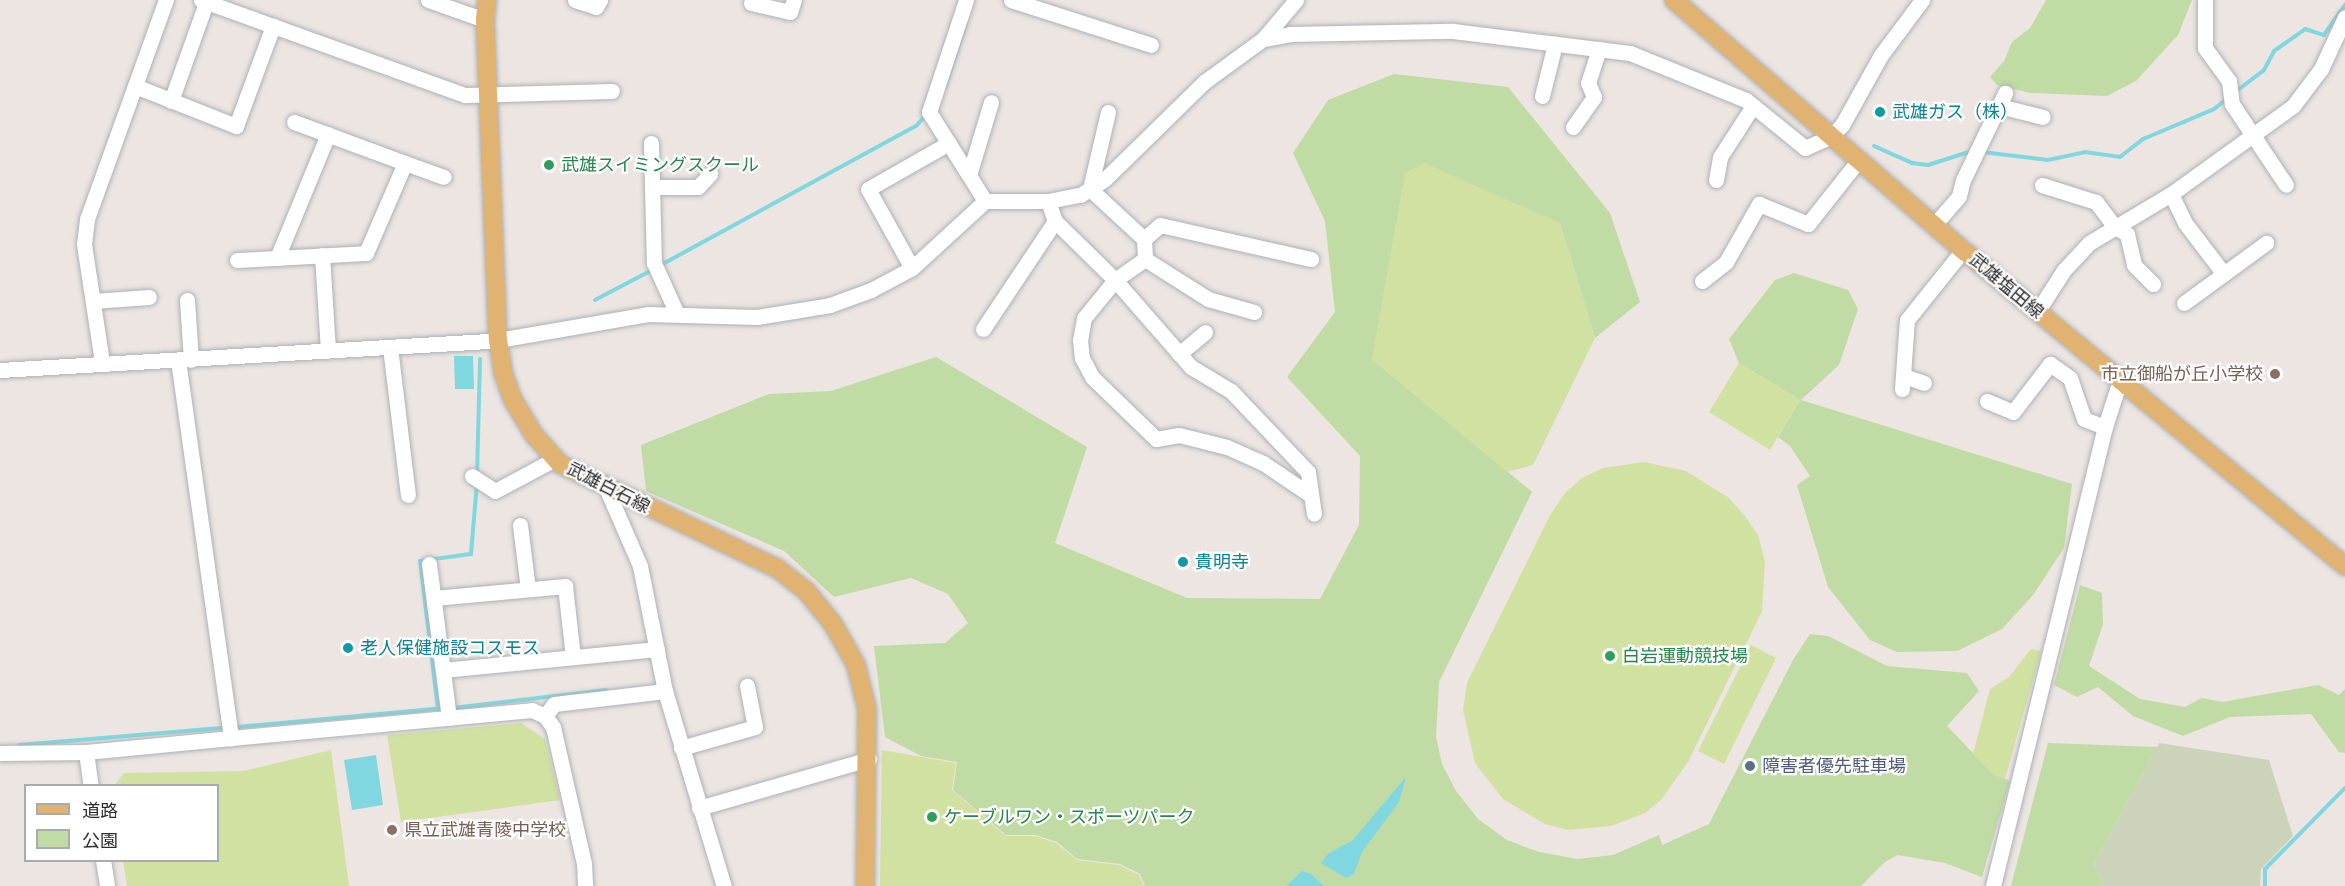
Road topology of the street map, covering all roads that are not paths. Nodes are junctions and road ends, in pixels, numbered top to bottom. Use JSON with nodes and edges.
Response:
{"nodes":[{"id":1,"x":166,"y":0,"type":"edge"},
{"id":2,"x":428,"y":0,"type":"edge"},
{"id":3,"x":487,"y":0,"type":"edge"},
{"id":4,"x":576,"y":0,"type":"edge"},
{"id":5,"x":600,"y":0,"type":"edge"},
{"id":6,"x":794,"y":0,"type":"edge"},
{"id":7,"x":966,"y":0,"type":"edge"},
{"id":8,"x":1011,"y":0,"type":"edge"},
{"id":9,"x":1296,"y":0,"type":"edge"},
{"id":10,"x":1674,"y":0,"type":"edge"},
{"id":11,"x":1922,"y":0,"type":"edge"},
{"id":12,"x":2205,"y":0,"type":"edge"},
{"id":13,"x":205,"y":1,"type":"edge"},
{"id":14,"x":751,"y":3,"type":"dead end"},
{"id":15,"x":2345,"y":17,"type":"edge"},
{"id":16,"x":485,"y":20,"type":"junction"},
{"id":17,"x":273,"y":26,"type":"junction"},
{"id":18,"x":1263,"y":39,"type":"junction"},
{"id":19,"x":1556,"y":44,"type":"junction"},
{"id":20,"x":1151,"y":45,"type":"dead end"},
{"id":21,"x":1599,"y":49,"type":"junction"},
{"id":22,"x":135,"y":86,"type":"junction"},
{"id":23,"x":612,"y":91,"type":"dead end"},
{"id":24,"x":488,"y":93,"type":"junction"},
{"id":25,"x":1542,"y":96,"type":"dead end"},
{"id":26,"x":171,"y":100,"type":"junction"},
{"id":27,"x":991,"y":102,"type":"dead end"},
{"id":28,"x":1754,"y":106,"type":"junction"},
{"id":29,"x":1108,"y":112,"type":"dead end"},
{"id":30,"x":2043,"y":117,"type":"dead end"},
{"id":31,"x":294,"y":122,"type":"dead end"},
{"id":32,"x":1573,"y":127,"type":"dead end"},
{"id":33,"x":328,"y":134,"type":"junction"},
{"id":34,"x":2255,"y":134,"type":"junction"},
{"id":35,"x":1830,"y":137,"type":"junction"},
{"id":36,"x":651,"y":143,"type":"dead end"},
{"id":37,"x":949,"y":143,"type":"junction"},
{"id":38,"x":1858,"y":161,"type":"junction"},
{"id":39,"x":405,"y":163,"type":"junction"},
{"id":40,"x":710,"y":174,"type":"dead end"},
{"id":41,"x":969,"y":174,"type":"junction"},
{"id":42,"x":444,"y":177,"type":"dead end"},
{"id":43,"x":1716,"y":180,"type":"dead end"},
{"id":44,"x":2286,"y":185,"type":"dead end"},
{"id":45,"x":2042,"y":186,"type":"dead end"},
{"id":46,"x":652,"y":187,"type":"junction"},
{"id":47,"x":1090,"y":189,"type":"junction"},
{"id":48,"x":2171,"y":194,"type":"junction"},
{"id":49,"x":985,"y":201,"type":"junction"},
{"id":50,"x":1048,"y":201,"type":"junction"},
{"id":51,"x":1055,"y":221,"type":"junction"},
{"id":52,"x":1934,"y":225,"type":"junction"},
{"id":53,"x":2115,"y":227,"type":"junction"},
{"id":54,"x":1144,"y":239,"type":"junction"},
{"id":55,"x":2266,"y":243,"type":"dead end"},
{"id":56,"x":1963,"y":250,"type":"junction"},
{"id":57,"x":322,"y":255,"type":"junction"},
{"id":58,"x":277,"y":258,"type":"junction"},
{"id":59,"x":1145,"y":259,"type":"junction"},
{"id":60,"x":1311,"y":259,"type":"dead end"},
{"id":61,"x":237,"y":260,"type":"dead end"},
{"id":62,"x":912,"y":268,"type":"junction"},
{"id":63,"x":2224,"y":274,"type":"junction"},
{"id":64,"x":1114,"y":280,"type":"junction"},
{"id":65,"x":1702,"y":281,"type":"dead end"},
{"id":66,"x":2153,"y":284,"type":"dead end"},
{"id":67,"x":149,"y":297,"type":"dead end"},
{"id":68,"x":187,"y":300,"type":"dead end"},
{"id":69,"x":93,"y":301,"type":"junction"},
{"id":70,"x":2184,"y":303,"type":"dead end"},
{"id":71,"x":1254,"y":312,"type":"dead end"},
{"id":72,"x":2037,"y":312,"type":"junction"},
{"id":73,"x":677,"y":314,"type":"junction"},
{"id":74,"x":983,"y":329,"type":"dead end"},
{"id":75,"x":1205,"y":332,"type":"dead end"},
{"id":76,"x":498,"y":340,"type":"junction"},
{"id":77,"x":390,"y":347,"type":"junction"},
{"id":78,"x":328,"y":351,"type":"junction"},
{"id":79,"x":1179,"y":354,"type":"junction"},
{"id":80,"x":185,"y":360,"type":"junction"},
{"id":81,"x":102,"y":362,"type":"junction"},
{"id":82,"x":0,"y":370,"type":"edge"},
{"id":83,"x":2120,"y":380,"type":"junction"},
{"id":84,"x":1924,"y":383,"type":"dead end"},
{"id":85,"x":1988,"y":401,"type":"dead end"},
{"id":86,"x":2105,"y":427,"type":"junction"},
{"id":87,"x":555,"y":459,"type":"junction"},
{"id":88,"x":476,"y":479,"type":"dead end"},
{"id":89,"x":607,"y":490,"type":"junction"},
{"id":90,"x":1309,"y":494,"type":"junction"},
{"id":91,"x":408,"y":495,"type":"dead end"},
{"id":92,"x":1314,"y":514,"type":"dead end"},
{"id":93,"x":520,"y":525,"type":"dead end"},
{"id":94,"x":429,"y":564,"type":"dead end"},
{"id":95,"x":2345,"y":566,"type":"edge"},
{"id":96,"x":528,"y":589,"type":"junction"},
{"id":97,"x":434,"y":598,"type":"junction"},
{"id":98,"x":657,"y":649,"type":"junction"},
{"id":99,"x":573,"y":657,"type":"junction"},
{"id":100,"x":443,"y":669,"type":"junction"},
{"id":101,"x":747,"y":686,"type":"dead end"},
{"id":102,"x":665,"y":691,"type":"junction"},
{"id":103,"x":448,"y":710,"type":"junction"},
{"id":104,"x":545,"y":716,"type":"junction"},
{"id":105,"x":231,"y":738,"type":"junction"},
{"id":106,"x":681,"y":748,"type":"junction"},
{"id":107,"x":86,"y":752,"type":"junction"},
{"id":108,"x":0,"y":753,"type":"edge"},
{"id":109,"x":868,"y":759,"type":"junction"},
{"id":110,"x":91,"y":784,"type":"edge"},
{"id":111,"x":699,"y":808,"type":"junction"},
{"id":112,"x":103,"y":862,"type":"edge"},
{"id":113,"x":107,"y":886,"type":"edge"},
{"id":114,"x":585,"y":886,"type":"edge"},
{"id":115,"x":724,"y":886,"type":"edge"},
{"id":116,"x":865,"y":886,"type":"edge"},
{"id":117,"x":1993,"y":886,"type":"edge"}],
"edges":[{"from":1,"to":22,"type":"street"},
{"from":2,"to":16,"type":"street"},
{"from":3,"to":16,"type":"main road","name":"武雄白石線"},
{"from":4,"to":5,"type":"street"},
{"from":6,"to":14,"type":"street"},
{"from":7,"to":37,"type":"street"},
{"from":8,"to":20,"type":"street"},
{"from":9,"to":18,"type":"street"},
{"from":10,"to":35,"type":"main road","name":"武雄塩田線"},
{"from":11,"to":35,"type":"street"},
{"from":12,"to":34,"type":"street"},
{"from":13,"to":17,"type":"street"},
{"from":13,"to":26,"type":"street"},
{"from":15,"to":34,"type":"street"},
{"from":16,"to":24,"type":"main road","name":"武雄白石線"},
{"from":17,"to":24,"type":"street"},
{"from":17,"to":26,"type":"street"},
{"from":18,"to":19,"type":"street"},
{"from":18,"to":47,"type":"street"},
{"from":19,"to":21,"type":"street"},
{"from":19,"to":25,"type":"street"},
{"from":21,"to":28,"type":"street"},
{"from":21,"to":32,"type":"street"},
{"from":22,"to":26,"type":"street"},
{"from":22,"to":69,"type":"street"},
{"from":23,"to":24,"type":"street"},
{"from":24,"to":76,"type":"main road","name":"武雄白石線"},
{"from":27,"to":41,"type":"street"},
{"from":28,"to":35,"type":"street"},
{"from":28,"to":43,"type":"street"},
{"from":29,"to":47,"type":"street"},
{"from":30,"to":52,"type":"street"},
{"from":31,"to":33,"type":"street"},
{"from":33,"to":39,"type":"street"},
{"from":33,"to":58,"type":"street"},
{"from":34,"to":44,"type":"street"},
{"from":34,"to":48,"type":"street"},
{"from":35,"to":38,"type":"main road","name":"武雄塩田線"},
{"from":36,"to":46,"type":"street"},
{"from":37,"to":41,"type":"street"},
{"from":37,"to":62,"type":"street"},
{"from":38,"to":52,"type":"main road","name":"武雄塩田線"},
{"from":38,"to":65,"type":"street"},
{"from":39,"to":42,"type":"street"},
{"from":39,"to":57,"type":"street"},
{"from":40,"to":46,"type":"street"},
{"from":41,"to":49,"type":"street"},
{"from":45,"to":53,"type":"street"},
{"from":46,"to":73,"type":"street"},
{"from":47,"to":50,"type":"street"},
{"from":47,"to":54,"type":"street"},
{"from":48,"to":53,"type":"street"},
{"from":48,"to":63,"type":"street"},
{"from":49,"to":50,"type":"street"},
{"from":49,"to":62,"type":"street"},
{"from":50,"to":51,"type":"street"},
{"from":51,"to":64,"type":"street"},
{"from":51,"to":74,"type":"street"},
{"from":52,"to":56,"type":"main road","name":"武雄塩田線"},
{"from":53,"to":66,"type":"street"},
{"from":53,"to":72,"type":"street"},
{"from":54,"to":59,"type":"street"},
{"from":54,"to":60,"type":"street"},
{"from":55,"to":63,"type":"street"},
{"from":56,"to":72,"type":"main road","name":"武雄塩田線"},
{"from":56,"to":84,"type":"street"},
{"from":57,"to":58,"type":"street"},
{"from":57,"to":78,"type":"street"},
{"from":58,"to":61,"type":"street"},
{"from":59,"to":64,"type":"street"},
{"from":59,"to":71,"type":"street"},
{"from":62,"to":73,"type":"street"},
{"from":63,"to":70,"type":"street"},
{"from":64,"to":79,"type":"street"},
{"from":64,"to":90,"type":"street"},
{"from":67,"to":69,"type":"street"},
{"from":68,"to":80,"type":"street"},
{"from":69,"to":81,"type":"street"},
{"from":72,"to":83,"type":"main road","name":"武雄塩田線"},
{"from":73,"to":76,"type":"street"},
{"from":75,"to":79,"type":"street"},
{"from":76,"to":77,"type":"street"},
{"from":76,"to":87,"type":"main road","name":"武雄白石線"},
{"from":77,"to":78,"type":"street"},
{"from":77,"to":91,"type":"street"},
{"from":78,"to":80,"type":"street"},
{"from":79,"to":90,"type":"street"},
{"from":80,"to":81,"type":"street"},
{"from":80,"to":105,"type":"street"},
{"from":81,"to":82,"type":"street"},
{"from":83,"to":86,"type":"street"},
{"from":83,"to":95,"type":"main road","name":"武雄塩田線"},
{"from":85,"to":86,"type":"street"},
{"from":86,"to":117,"type":"street"},
{"from":87,"to":88,"type":"street"},
{"from":87,"to":89,"type":"main road","name":"武雄白石線"},
{"from":89,"to":98,"type":"street"},
{"from":89,"to":109,"type":"main road","name":"武雄白石線"},
{"from":90,"to":92,"type":"street"},
{"from":93,"to":96,"type":"street"},
{"from":94,"to":97,"type":"street"},
{"from":96,"to":97,"type":"street"},
{"from":96,"to":99,"type":"street"},
{"from":97,"to":100,"type":"street"},
{"from":98,"to":99,"type":"street"},
{"from":98,"to":102,"type":"street"},
{"from":99,"to":100,"type":"street"},
{"from":100,"to":103,"type":"street"},
{"from":101,"to":106,"type":"street"},
{"from":102,"to":104,"type":"street"},
{"from":102,"to":106,"type":"street"},
{"from":103,"to":104,"type":"street"},
{"from":103,"to":105,"type":"street"},
{"from":104,"to":114,"type":"street"},
{"from":105,"to":107,"type":"street"},
{"from":106,"to":111,"type":"street"},
{"from":107,"to":108,"type":"street"},
{"from":107,"to":110,"type":"street"},
{"from":109,"to":111,"type":"street"},
{"from":109,"to":116,"type":"main road","name":"武雄白石線"},
{"from":111,"to":115,"type":"street"},
{"from":112,"to":113,"type":"street"}]}
